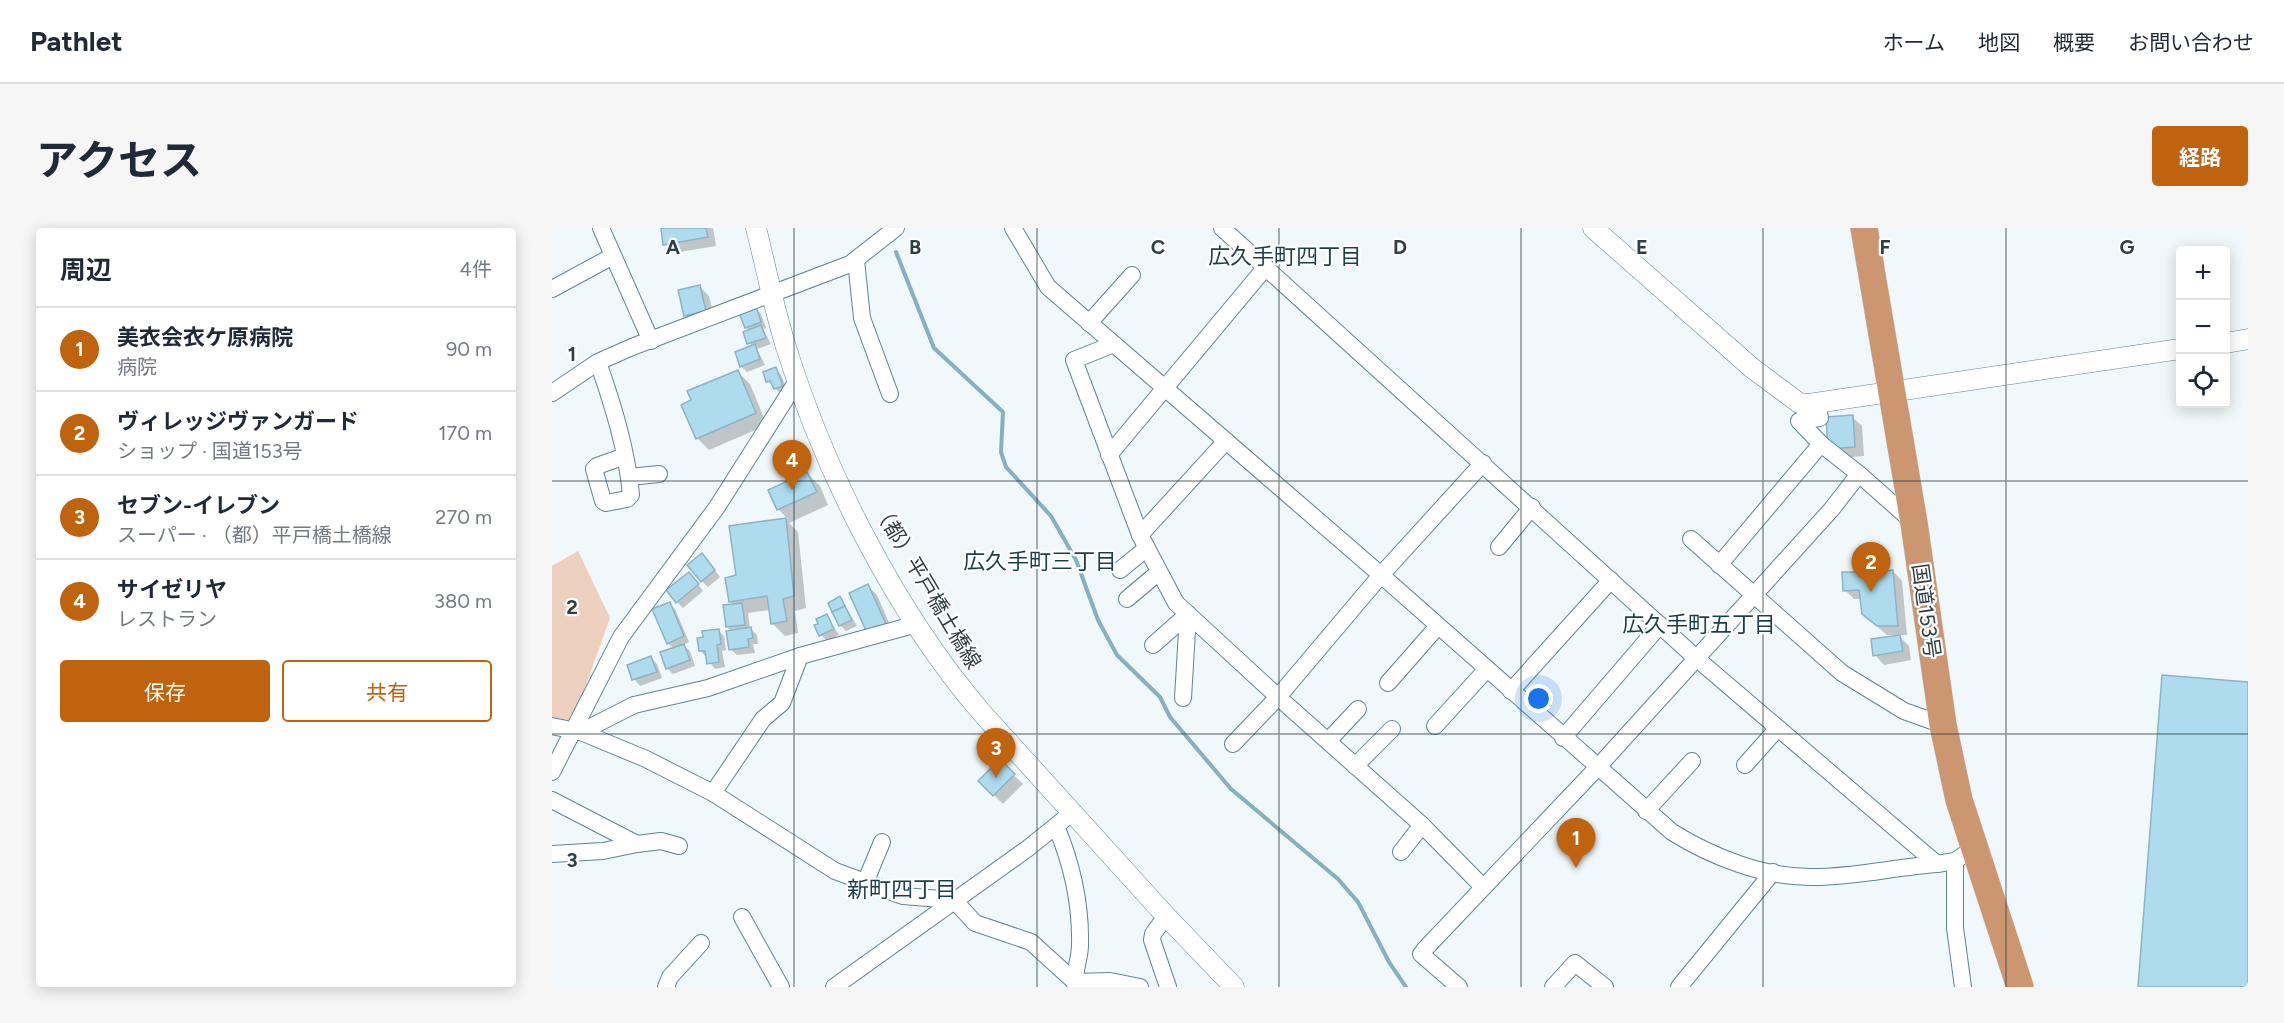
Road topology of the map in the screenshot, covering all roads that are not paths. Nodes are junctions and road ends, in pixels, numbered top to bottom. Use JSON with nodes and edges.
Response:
{"nodes":[{"id":1,"x":601,"y":228,"type":"edge"},
{"id":2,"x":756,"y":228,"type":"edge"},
{"id":3,"x":896,"y":228,"type":"edge"},
{"id":4,"x":1013,"y":228,"type":"edge"},
{"id":5,"x":1222,"y":228,"type":"edge"},
{"id":6,"x":1593,"y":228,"type":"edge"},
{"id":7,"x":1864,"y":228,"type":"edge"},
{"id":8,"x":613,"y":256,"type":"junction"},
{"id":9,"x":856,"y":260,"type":"junction"},
{"id":10,"x":1266,"y":267,"type":"junction"},
{"id":11,"x":1132,"y":275,"type":"dead end"},
{"id":12,"x":553,"y":287,"type":"edge"},
{"id":13,"x":772,"y":294,"type":"junction"},
{"id":14,"x":1089,"y":323,"type":"junction"},
{"id":15,"x":2248,"y":339,"type":"edge"},
{"id":16,"x":651,"y":341,"type":"junction"},
{"id":17,"x":2230,"y":342,"type":"edge"},
{"id":18,"x":1114,"y":344,"type":"junction"},
{"id":19,"x":2176,"y":350,"type":"edge"},
{"id":20,"x":598,"y":362,"type":"junction"},
{"id":21,"x":797,"y":381,"type":"junction"},
{"id":22,"x":1166,"y":389,"type":"junction"},
{"id":23,"x":552,"y":393,"type":"edge"},
{"id":24,"x":1893,"y":393,"type":"junction"},
{"id":25,"x":890,"y":394,"type":"dead end"},
{"id":26,"x":1817,"y":402,"type":"junction"},
{"id":27,"x":1226,"y":441,"type":"junction"},
{"id":28,"x":1821,"y":444,"type":"junction"},
{"id":29,"x":1109,"y":455,"type":"junction"},
{"id":30,"x":625,"y":456,"type":"junction"},
{"id":31,"x":1483,"y":463,"type":"junction"},
{"id":32,"x":659,"y":474,"type":"dead end"},
{"id":33,"x":1859,"y":474,"type":"junction"},
{"id":34,"x":629,"y":477,"type":"junction"},
{"id":35,"x":1532,"y":507,"type":"junction"},
{"id":36,"x":1914,"y":523,"type":"junction"},
{"id":37,"x":1690,"y":539,"type":"dead end"},
{"id":38,"x":1143,"y":541,"type":"junction"},
{"id":39,"x":1498,"y":547,"type":"dead end"},
{"id":40,"x":1719,"y":565,"type":"junction"},
{"id":41,"x":1120,"y":570,"type":"dead end"},
{"id":42,"x":1159,"y":572,"type":"junction"},
{"id":43,"x":1382,"y":575,"type":"junction"},
{"id":44,"x":1611,"y":580,"type":"junction"},
{"id":45,"x":1754,"y":596,"type":"junction"},
{"id":46,"x":1127,"y":599,"type":"dead end"},
{"id":47,"x":1188,"y":614,"type":"junction"},
{"id":48,"x":917,"y":624,"type":"junction"},
{"id":49,"x":1660,"y":625,"type":"junction"},
{"id":50,"x":1438,"y":626,"type":"junction"},
{"id":51,"x":1153,"y":645,"type":"dead end"},
{"id":52,"x":800,"y":656,"type":"junction"},
{"id":53,"x":1696,"y":658,"type":"junction"},
{"id":54,"x":1487,"y":669,"type":"junction"},
{"id":55,"x":1388,"y":683,"type":"dead end"},
{"id":56,"x":1511,"y":691,"type":"junction"},
{"id":57,"x":1278,"y":697,"type":"junction"},
{"id":58,"x":1183,"y":698,"type":"dead end"},
{"id":59,"x":1358,"y":709,"type":"dead end"},
{"id":60,"x":1943,"y":725,"type":"junction"},
{"id":61,"x":552,"y":726,"type":"edge"},
{"id":62,"x":1435,"y":726,"type":"dead end"},
{"id":63,"x":1778,"y":728,"type":"junction"},
{"id":64,"x":1392,"y":729,"type":"dead end"},
{"id":65,"x":578,"y":730,"type":"junction"},
{"id":66,"x":1563,"y":738,"type":"junction"},
{"id":67,"x":1328,"y":741,"type":"junction"},
{"id":68,"x":1233,"y":744,"type":"dead end"},
{"id":69,"x":1692,"y":760,"type":"dead end"},
{"id":70,"x":1745,"y":765,"type":"dead end"},
{"id":71,"x":1355,"y":766,"type":"junction"},
{"id":72,"x":1597,"y":768,"type":"junction"},
{"id":73,"x":552,"y":772,"type":"edge"},
{"id":74,"x":713,"y":793,"type":"junction"},
{"id":75,"x":552,"y":800,"type":"edge"},
{"id":76,"x":1646,"y":811,"type":"junction"},
{"id":77,"x":1073,"y":812,"type":"junction"},
{"id":78,"x":1422,"y":825,"type":"junction"},
{"id":79,"x":1056,"y":826,"type":"junction"},
{"id":80,"x":882,"y":842,"type":"dead end"},
{"id":81,"x":637,"y":844,"type":"junction"},
{"id":82,"x":679,"y":846,"type":"dead end"},
{"id":83,"x":1401,"y":852,"type":"dead end"},
{"id":84,"x":552,"y":854,"type":"edge"},
{"id":85,"x":1965,"y":854,"type":"junction"},
{"id":86,"x":1937,"y":864,"type":"junction"},
{"id":87,"x":1773,"y":872,"type":"junction"},
{"id":88,"x":865,"y":883,"type":"junction"},
{"id":89,"x":1482,"y":886,"type":"junction"},
{"id":90,"x":954,"y":900,"type":"junction"},
{"id":91,"x":1166,"y":916,"type":"junction"},
{"id":92,"x":742,"y":917,"type":"dead end"},
{"id":93,"x":701,"y":943,"type":"dead end"},
{"id":94,"x":1073,"y":985,"type":"edge"},
{"id":95,"x":666,"y":987,"type":"edge"},
{"id":96,"x":781,"y":987,"type":"edge"},
{"id":97,"x":834,"y":987,"type":"edge"},
{"id":98,"x":1140,"y":987,"type":"edge"},
{"id":99,"x":1168,"y":987,"type":"edge"},
{"id":100,"x":1234,"y":987,"type":"edge"},
{"id":101,"x":1459,"y":987,"type":"edge"},
{"id":102,"x":1553,"y":987,"type":"edge"},
{"id":103,"x":1605,"y":987,"type":"edge"},
{"id":104,"x":1679,"y":987,"type":"edge"},
{"id":105,"x":1963,"y":987,"type":"edge"},
{"id":106,"x":2020,"y":987,"type":"edge"}],
"edges":[{"from":1,"to":8,"type":"street"},
{"from":2,"to":13,"type":"street","name":"（都）平戸橋土橋線"},
{"from":3,"to":9,"type":"street"},
{"from":4,"to":14,"type":"street"},
{"from":5,"to":10,"type":"street"},
{"from":6,"to":26,"type":"street"},
{"from":7,"to":24,"type":"highway","name":"国道153号"},
{"from":8,"to":12,"type":"street"},
{"from":8,"to":16,"type":"street"},
{"from":9,"to":13,"type":"street"},
{"from":9,"to":25,"type":"street"},
{"from":10,"to":22,"type":"street"},
{"from":10,"to":31,"type":"street"},
{"from":11,"to":14,"type":"street"},
{"from":13,"to":16,"type":"street"},
{"from":13,"to":21,"type":"street","name":"（都）平戸橋土橋線"},
{"from":14,"to":18,"type":"street"},
{"from":15,"to":17,"type":"street"},
{"from":16,"to":20,"type":"street"},
{"from":18,"to":22,"type":"street"},
{"from":18,"to":29,"type":"street"},
{"from":19,"to":24,"type":"street"},
{"from":20,"to":23,"type":"street"},
{"from":20,"to":30,"type":"street"},
{"from":21,"to":48,"type":"street","name":"（都）平戸橋土橋線"},
{"from":21,"to":65,"type":"street"},
{"from":22,"to":27,"type":"street"},
{"from":22,"to":29,"type":"street"},
{"from":24,"to":26,"type":"street"},
{"from":24,"to":36,"type":"highway","name":"国道153号"},
{"from":26,"to":28,"type":"street"},
{"from":27,"to":38,"type":"street"},
{"from":27,"to":43,"type":"street"},
{"from":28,"to":33,"type":"street"},
{"from":28,"to":40,"type":"street"},
{"from":29,"to":38,"type":"street"},
{"from":30,"to":34,"type":"street"},
{"from":30,"to":34,"type":"street"},
{"from":31,"to":35,"type":"street"},
{"from":31,"to":43,"type":"street"},
{"from":32,"to":34,"type":"street"},
{"from":33,"to":36,"type":"street"},
{"from":33,"to":45,"type":"street"},
{"from":35,"to":39,"type":"street"},
{"from":35,"to":44,"type":"street"},
{"from":36,"to":60,"type":"highway","name":"国道153号"},
{"from":37,"to":40,"type":"street"},
{"from":38,"to":41,"type":"street"},
{"from":38,"to":42,"type":"street"},
{"from":40,"to":45,"type":"street"},
{"from":42,"to":46,"type":"street"},
{"from":42,"to":47,"type":"street"},
{"from":43,"to":50,"type":"street"},
{"from":43,"to":57,"type":"street"},
{"from":44,"to":49,"type":"street"},
{"from":44,"to":56,"type":"street"},
{"from":45,"to":53,"type":"street"},
{"from":45,"to":60,"type":"street"},
{"from":47,"to":51,"type":"street"},
{"from":47,"to":57,"type":"street"},
{"from":47,"to":58,"type":"street"},
{"from":48,"to":52,"type":"street"},
{"from":48,"to":77,"type":"street","name":"（都）平戸橋土橋線"},
{"from":49,"to":53,"type":"street"},
{"from":49,"to":66,"type":"street"},
{"from":50,"to":54,"type":"street"},
{"from":50,"to":55,"type":"street"},
{"from":52,"to":65,"type":"street"},
{"from":52,"to":74,"type":"street"},
{"from":53,"to":63,"type":"street"},
{"from":53,"to":72,"type":"street"},
{"from":54,"to":56,"type":"street"},
{"from":54,"to":62,"type":"street"},
{"from":56,"to":66,"type":"street"},
{"from":57,"to":67,"type":"street"},
{"from":57,"to":68,"type":"street"},
{"from":59,"to":67,"type":"street"},
{"from":60,"to":85,"type":"highway","name":"国道153号"},
{"from":61,"to":65,"type":"street"},
{"from":63,"to":70,"type":"street"},
{"from":63,"to":86,"type":"street"},
{"from":64,"to":71,"type":"street"},
{"from":65,"to":73,"type":"street"},
{"from":65,"to":74,"type":"street"},
{"from":66,"to":72,"type":"street"},
{"from":67,"to":71,"type":"street"},
{"from":69,"to":76,"type":"street"},
{"from":71,"to":78,"type":"street"},
{"from":72,"to":76,"type":"street"},
{"from":72,"to":89,"type":"street"},
{"from":74,"to":88,"type":"street"},
{"from":75,"to":81,"type":"street"},
{"from":76,"to":87,"type":"street"},
{"from":77,"to":79,"type":"street"},
{"from":77,"to":91,"type":"street","name":"（都）平戸橋土橋線"},
{"from":78,"to":83,"type":"street"},
{"from":78,"to":89,"type":"street"},
{"from":79,"to":90,"type":"street"},
{"from":79,"to":94,"type":"street"},
{"from":80,"to":88,"type":"street"},
{"from":81,"to":82,"type":"street"},
{"from":81,"to":84,"type":"street"},
{"from":85,"to":86,"type":"street"},
{"from":85,"to":105,"type":"street"},
{"from":85,"to":106,"type":"highway","name":"国道153号"},
{"from":86,"to":87,"type":"street"},
{"from":87,"to":104,"type":"street"},
{"from":88,"to":90,"type":"street"},
{"from":89,"to":101,"type":"street"},
{"from":90,"to":94,"type":"street"},
{"from":90,"to":97,"type":"street"},
{"from":91,"to":99,"type":"street"},
{"from":91,"to":100,"type":"street","name":"（都）平戸橋土橋線"},
{"from":92,"to":96,"type":"street"},
{"from":93,"to":95,"type":"street"},
{"from":94,"to":98,"type":"street"},
{"from":102,"to":103,"type":"street"}]}
